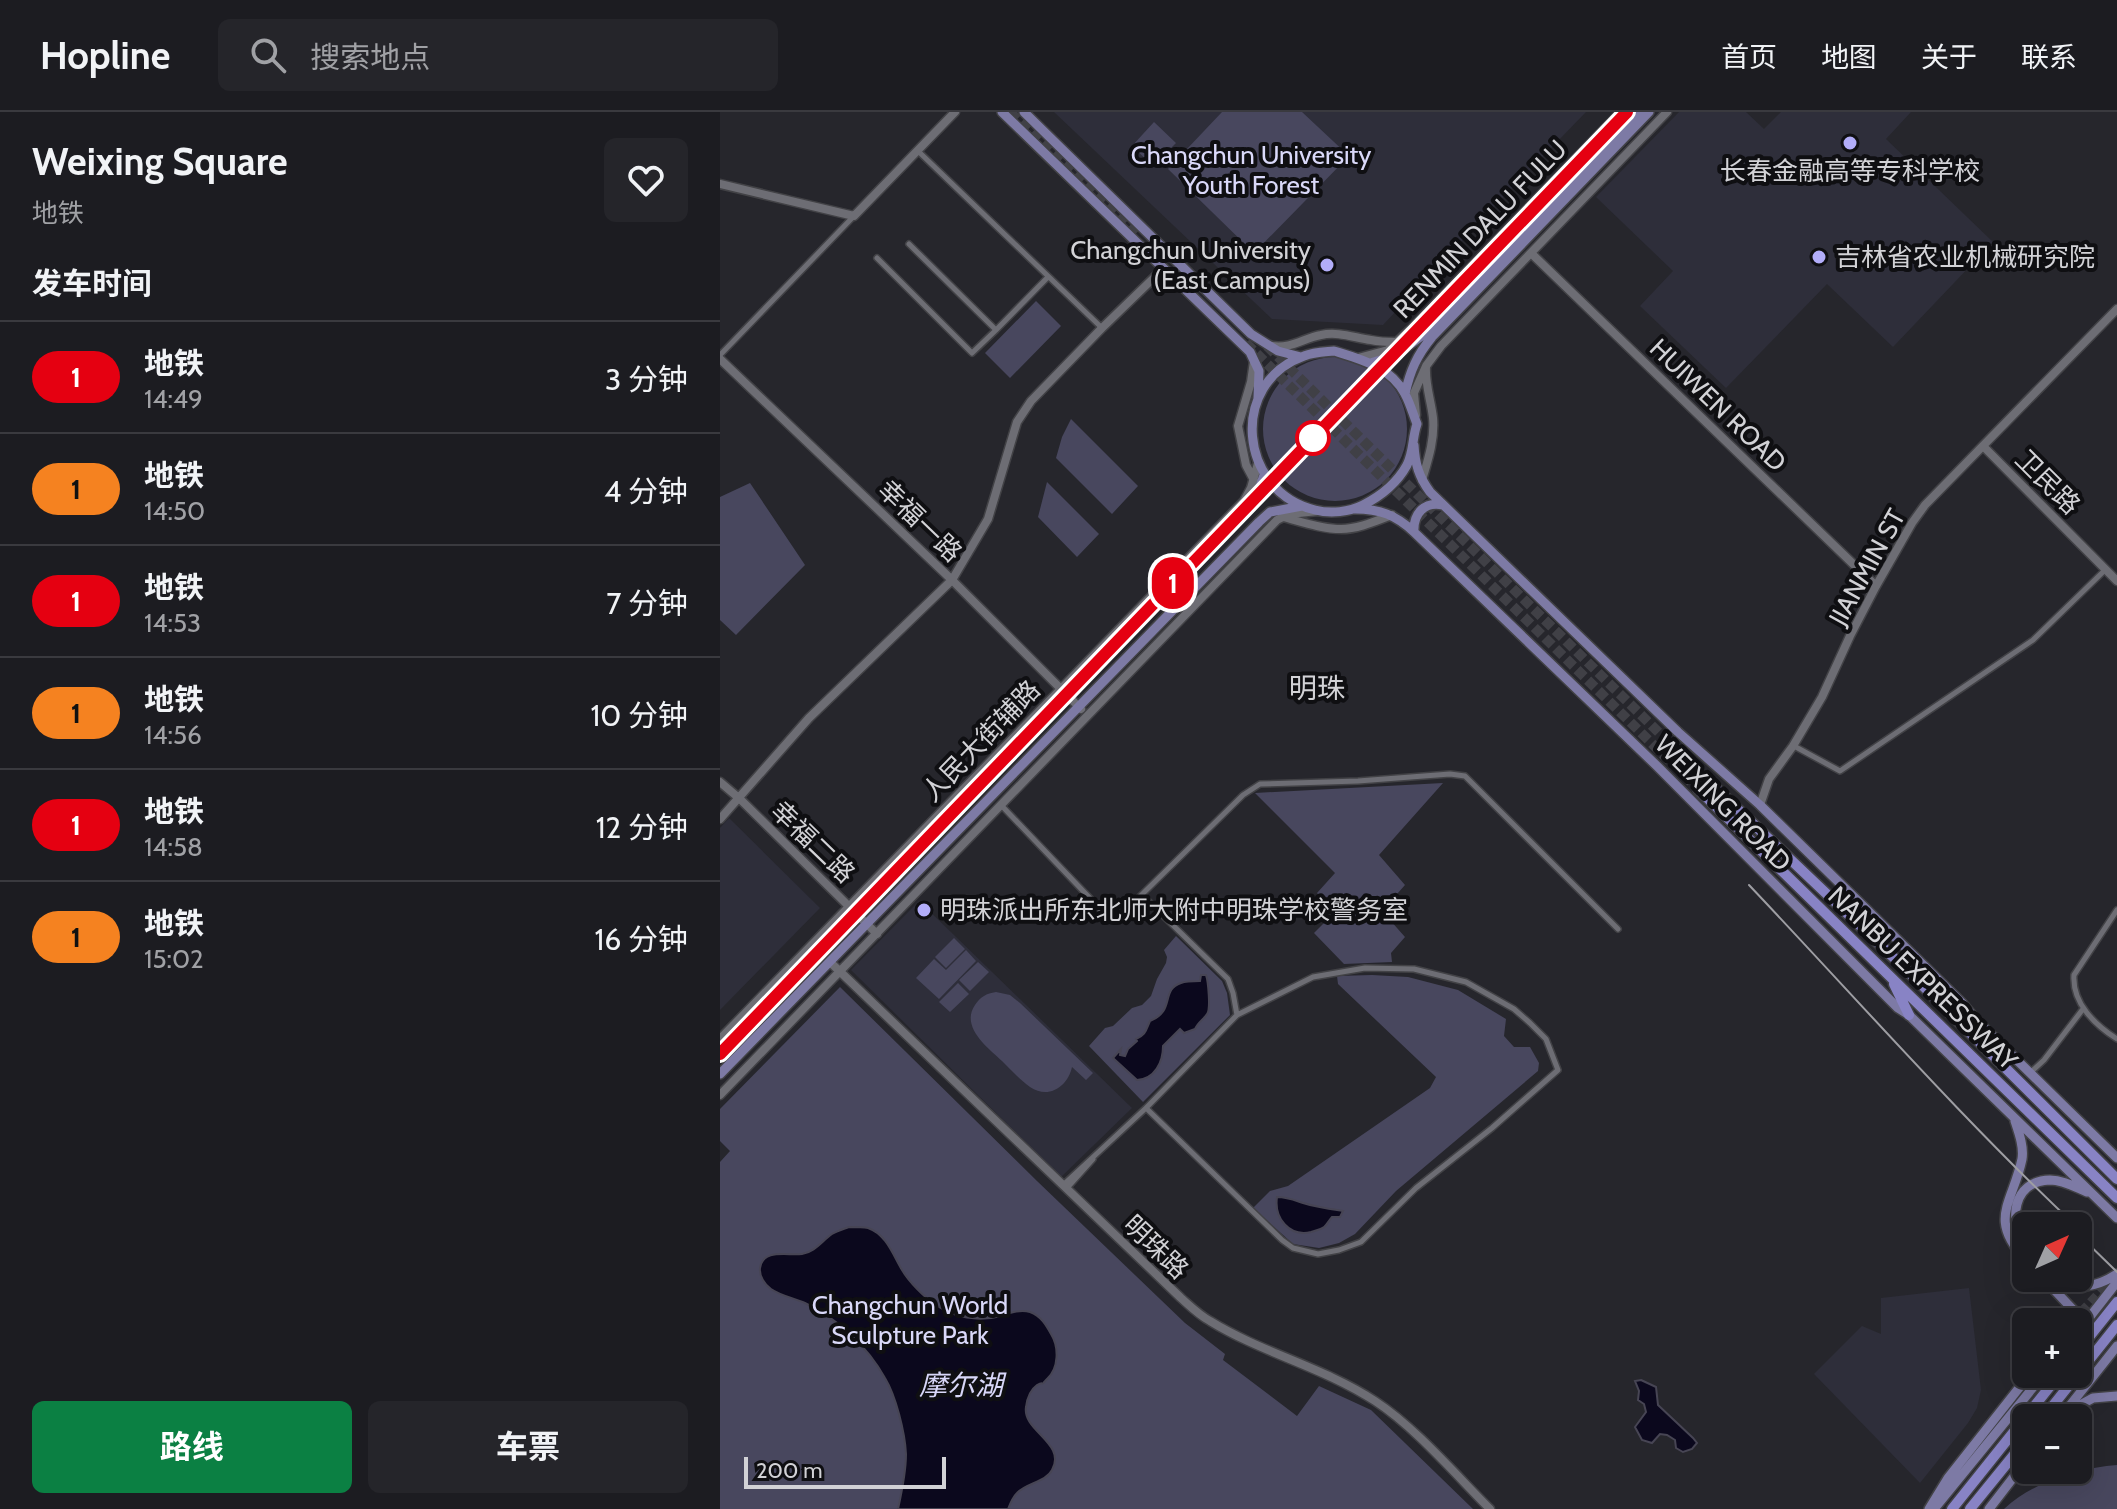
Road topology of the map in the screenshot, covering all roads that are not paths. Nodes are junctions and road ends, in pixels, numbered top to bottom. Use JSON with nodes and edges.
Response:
{"nodes":[{"id":1,"x":954,"y":112,"type":"edge"},
{"id":2,"x":1002,"y":112,"type":"edge"},
{"id":3,"x":1024,"y":112,"type":"edge"},
{"id":4,"x":1621,"y":112,"type":"edge"},
{"id":5,"x":1639,"y":112,"type":"edge"},
{"id":6,"x":1649,"y":112,"type":"edge"},
{"id":7,"x":1667,"y":112,"type":"edge"},
{"id":8,"x":918,"y":151,"type":"junction"},
{"id":9,"x":720,"y":184,"type":"edge"},
{"id":10,"x":854,"y":216,"type":"junction"},
{"id":11,"x":909,"y":244,"type":"dead end"},
{"id":12,"x":1531,"y":253,"type":"junction"},
{"id":13,"x":877,"y":258,"type":"dead end"},
{"id":14,"x":1164,"y":268,"type":"junction"},
{"id":15,"x":1048,"y":277,"type":"junction"},
{"id":16,"x":2117,"y":309,"type":"edge"},
{"id":17,"x":1102,"y":328,"type":"junction"},
{"id":18,"x":996,"y":330,"type":"junction"},
{"id":19,"x":1397,"y":342,"type":"junction"},
{"id":20,"x":1270,"y":346,"type":"junction"},
{"id":21,"x":720,"y":357,"type":"edge"},
{"id":22,"x":1301,"y":357,"type":"junction"},
{"id":23,"x":1358,"y":358,"type":"junction"},
{"id":24,"x":1255,"y":360,"type":"junction"},
{"id":25,"x":1370,"y":363,"type":"junction"},
{"id":26,"x":1426,"y":366,"type":"junction"},
{"id":27,"x":1405,"y":394,"type":"junction"},
{"id":28,"x":1258,"y":399,"type":"junction"},
{"id":29,"x":1417,"y":424,"type":"junction"},
{"id":30,"x":1414,"y":445,"type":"junction"},
{"id":31,"x":1983,"y":446,"type":"junction"},
{"id":32,"x":1258,"y":463,"type":"junction"},
{"id":33,"x":1264,"y":475,"type":"junction"},
{"id":34,"x":1254,"y":480,"type":"junction"},
{"id":35,"x":1422,"y":480,"type":"junction"},
{"id":36,"x":1443,"y":505,"type":"junction"},
{"id":37,"x":1302,"y":506,"type":"junction"},
{"id":38,"x":1355,"y":509,"type":"junction"},
{"id":39,"x":1320,"y":511,"type":"junction"},
{"id":40,"x":1392,"y":515,"type":"junction"},
{"id":41,"x":1283,"y":517,"type":"junction"},
{"id":42,"x":1414,"y":532,"type":"junction"},
{"id":43,"x":2106,"y":569,"type":"junction"},
{"id":44,"x":952,"y":580,"type":"junction"},
{"id":45,"x":2117,"y":581,"type":"edge"},
{"id":46,"x":1876,"y":586,"type":"junction"},
{"id":47,"x":1060,"y":688,"type":"junction"},
{"id":48,"x":1068,"y":696,"type":"junction"},
{"id":49,"x":1079,"y":708,"type":"junction"},
{"id":50,"x":1087,"y":716,"type":"junction"},
{"id":51,"x":1793,"y":746,"type":"junction"},
{"id":52,"x":1707,"y":780,"type":"tunnel mouth"},
{"id":53,"x":720,"y":782,"type":"edge"},
{"id":54,"x":1698,"y":789,"type":"tunnel mouth"},
{"id":55,"x":740,"y":799,"type":"junction"},
{"id":56,"x":1001,"y":805,"type":"junction"},
{"id":57,"x":1760,"y":805,"type":"junction"},
{"id":58,"x":720,"y":819,"type":"edge"},
{"id":59,"x":1142,"y":895,"type":"junction"},
{"id":60,"x":849,"y":905,"type":"junction"},
{"id":61,"x":2117,"y":910,"type":"edge"},
{"id":62,"x":858,"y":913,"type":"junction"},
{"id":63,"x":868,"y":924,"type":"junction"},
{"id":64,"x":1618,"y":929,"type":"dead end"},
{"id":65,"x":877,"y":934,"type":"junction"},
{"id":66,"x":830,"y":962,"type":"junction"},
{"id":67,"x":839,"y":970,"type":"junction"},
{"id":68,"x":1890,"y":975,"type":"junction"},
{"id":69,"x":1914,"y":977,"type":"junction"},
{"id":70,"x":2083,"y":1009,"type":"junction"},
{"id":71,"x":1237,"y":1015,"type":"junction"},
{"id":72,"x":1909,"y":1015,"type":"junction"},
{"id":73,"x":1977,"y":1021,"type":"junction"},
{"id":74,"x":720,"y":1039,"type":"edge"},
{"id":75,"x":2117,"y":1039,"type":"edge"},
{"id":76,"x":720,"y":1057,"type":"edge"},
{"id":77,"x":2030,"y":1073,"type":"junction"},
{"id":78,"x":720,"y":1074,"type":"edge"},
{"id":79,"x":720,"y":1095,"type":"edge"},
{"id":80,"x":1146,"y":1108,"type":"junction"},
{"id":81,"x":2014,"y":1118,"type":"junction"},
{"id":82,"x":2102,"y":1142,"type":"junction"},
{"id":83,"x":2117,"y":1150,"type":"edge"},
{"id":84,"x":2117,"y":1158,"type":"edge"},
{"id":85,"x":2117,"y":1179,"type":"edge"},
{"id":86,"x":1065,"y":1186,"type":"junction"},
{"id":87,"x":2093,"y":1195,"type":"junction"},
{"id":88,"x":2116,"y":1197,"type":"edge"},
{"id":89,"x":2015,"y":1212,"type":"edge"},
{"id":90,"x":2116,"y":1218,"type":"edge"},
{"id":91,"x":2012,"y":1241,"type":"edge"},
{"id":92,"x":2117,"y":1274,"type":"edge"},
{"id":93,"x":2117,"y":1282,"type":"edge"},
{"id":94,"x":2092,"y":1286,"type":"edge"},
{"id":95,"x":2056,"y":1292,"type":"edge"},
{"id":96,"x":2117,"y":1302,"type":"edge"},
{"id":97,"x":2071,"y":1308,"type":"edge"},
{"id":98,"x":2092,"y":1314,"type":"edge"},
{"id":99,"x":2117,"y":1325,"type":"edge"},
{"id":100,"x":2092,"y":1333,"type":"edge"},
{"id":101,"x":2117,"y":1346,"type":"edge"},
{"id":102,"x":2019,"y":1388,"type":"edge"},
{"id":103,"x":2032,"y":1388,"type":"edge"},
{"id":104,"x":2049,"y":1388,"type":"edge"},
{"id":105,"x":2117,"y":1396,"type":"edge"},
{"id":106,"x":2054,"y":1404,"type":"edge"},
{"id":107,"x":2071,"y":1404,"type":"edge"},
{"id":108,"x":2082,"y":1404,"type":"edge"},
{"id":109,"x":2012,"y":1457,"type":"edge"},
{"id":110,"x":2012,"y":1479,"type":"edge"},
{"id":111,"x":1490,"y":1509,"type":"edge"},
{"id":112,"x":1932,"y":1509,"type":"edge"},
{"id":113,"x":1952,"y":1509,"type":"edge"},
{"id":114,"x":1970,"y":1509,"type":"edge"},
{"id":115,"x":1989,"y":1509,"type":"edge"}],
"edges":[{"from":1,"to":8,"type":"street"},
{"from":2,"to":14,"type":"main road"},
{"from":3,"to":20,"type":"main road"},
{"from":4,"to":19,"type":"street","name":"RENMIN DALU FULU"},
{"from":5,"to":25,"type":"main road"},
{"from":6,"to":27,"type":"main road"},
{"from":7,"to":12,"type":"street"},
{"from":8,"to":10,"type":"street"},
{"from":8,"to":15,"type":"street"},
{"from":9,"to":10,"type":"street"},
{"from":10,"to":21,"type":"street"},
{"from":11,"to":18,"type":"street"},
{"from":12,"to":26,"type":"street"},
{"from":12,"to":46,"type":"street","name":"HUIWEN ROAD"},
{"from":13,"to":18,"type":"street"},
{"from":14,"to":17,"type":"street"},
{"from":14,"to":24,"type":"main road"},
{"from":15,"to":17,"type":"street"},
{"from":15,"to":18,"type":"street"},
{"from":16,"to":31,"type":"street","name":"JIANMIN ST"},
{"from":17,"to":44,"type":"street"},
{"from":19,"to":20,"type":"street"},
{"from":19,"to":23,"type":"street","name":"RENMIN DALU FULU"},
{"from":20,"to":22,"type":"main road"},
{"from":21,"to":44,"type":"street","name":"幸福一路"},
{"from":22,"to":23,"type":"main road"},
{"from":22,"to":28,"type":"main road"},
{"from":23,"to":25,"type":"main road"},
{"from":24,"to":28,"type":"main road"},
{"from":24,"to":34,"type":"street"},
{"from":25,"to":27,"type":"main road"},
{"from":26,"to":29,"type":"street"},
{"from":26,"to":35,"type":"street"},
{"from":27,"to":29,"type":"main road"},
{"from":28,"to":32,"type":"main road"},
{"from":29,"to":30,"type":"main road"},
{"from":30,"to":35,"type":"main road","name":"WEIXING ROAD"},
{"from":30,"to":38,"type":"main road"},
{"from":31,"to":43,"type":"street","name":"卫民路"},
{"from":31,"to":46,"type":"street","name":"JIANMIN ST"},
{"from":32,"to":33,"type":"main road"},
{"from":32,"to":34,"type":"street","name":"人民大街辅路"},
{"from":33,"to":37,"type":"main road"},
{"from":33,"to":48,"type":"main road"},
{"from":34,"to":47,"type":"street","name":"人民大街辅路"},
{"from":35,"to":36,"type":"main road","name":"WEIXING ROAD"},
{"from":36,"to":42,"type":"main road"},
{"from":36,"to":57,"type":"main road","name":"WEIXING ROAD"},
{"from":37,"to":39,"type":"main road"},
{"from":37,"to":49,"type":"main road"},
{"from":38,"to":39,"type":"main road"},
{"from":38,"to":40,"type":"main road","name":"WEIXING ROAD"},
{"from":39,"to":41,"type":"street"},
{"from":40,"to":41,"type":"street"},
{"from":40,"to":42,"type":"main road","name":"WEIXING ROAD"},
{"from":41,"to":50,"type":"street"},
{"from":42,"to":72,"type":"main road","name":"WEIXING ROAD"},
{"from":43,"to":45,"type":"street","name":"卫民路"},
{"from":43,"to":51,"type":"street"},
{"from":44,"to":47,"type":"street","name":"幸福一路"},
{"from":44,"to":55,"type":"street"},
{"from":46,"to":51,"type":"street","name":"JIANMIN ST"},
{"from":47,"to":48,"type":"street","name":"幸福一路"},
{"from":47,"to":60,"type":"street","name":"人民大街辅路"},
{"from":48,"to":49,"type":"street","name":"幸福一路"},
{"from":48,"to":62,"type":"main road"},
{"from":49,"to":50,"type":"street","name":"幸福一路"},
{"from":49,"to":63,"type":"main road"},
{"from":50,"to":56,"type":"street"},
{"from":51,"to":57,"type":"street","name":"JIANMIN ST"},
{"from":52,"to":69,"type":"highway","name":"NANBU EXPRESSWAY"},
{"from":53,"to":55,"type":"street","name":"幸福二路"},
{"from":54,"to":68,"type":"highway","name":"NANBU EXPRESSWAY"},
{"from":55,"to":58,"type":"street"},
{"from":55,"to":60,"type":"street","name":"幸福二路"},
{"from":56,"to":59,"type":"street"},
{"from":56,"to":65,"type":"street"},
{"from":57,"to":73,"type":"main road","name":"WEIXING ROAD"},
{"from":59,"to":64,"type":"street"},
{"from":59,"to":71,"type":"street"},
{"from":60,"to":62,"type":"street","name":"幸福二路"},
{"from":60,"to":74,"type":"street","name":"人民大街辅路"},
{"from":61,"to":70,"type":"street"},
{"from":62,"to":63,"type":"street","name":"幸福二路"},
{"from":62,"to":76,"type":"main road"},
{"from":63,"to":65,"type":"street","name":"幸福二路"},
{"from":63,"to":66,"type":"main road"},
{"from":65,"to":67,"type":"street"},
{"from":66,"to":67,"type":"street","name":"明珠路"},
{"from":66,"to":78,"type":"main road"},
{"from":67,"to":79,"type":"street"},
{"from":67,"to":86,"type":"street","name":"明珠路"},
{"from":68,"to":72,"type":"highway"},
{"from":68,"to":88,"type":"highway","name":"NANBU EXPRESSWAY"},
{"from":69,"to":73,"type":"highway"},
{"from":69,"to":85,"type":"highway","name":"NANBU EXPRESSWAY"},
{"from":70,"to":75,"type":"street"},
{"from":70,"to":77,"type":"street"},
{"from":71,"to":80,"type":"street"},
{"from":71,"to":80,"type":"street"},
{"from":72,"to":81,"type":"main road","name":"WEIXING ROAD"},
{"from":73,"to":77,"type":"main road","name":"WEIXING ROAD"},
{"from":77,"to":82,"type":"main road","name":"WEIXING ROAD"},
{"from":80,"to":86,"type":"street"},
{"from":81,"to":87,"type":"main road","name":"WEIXING ROAD"},
{"from":81,"to":91,"type":"main road"},
{"from":82,"to":83,"type":"main road"},
{"from":82,"to":84,"type":"main road","name":"WEIXING ROAD"},
{"from":86,"to":111,"type":"street","name":"明珠路"},
{"from":87,"to":89,"type":"main road"},
{"from":87,"to":90,"type":"main road","name":"WEIXING ROAD"},
{"from":92,"to":94,"type":"main road"},
{"from":93,"to":98,"type":"main road"},
{"from":95,"to":97,"type":"main road"},
{"from":96,"to":100,"type":"highway"},
{"from":99,"to":106,"type":"highway"},
{"from":101,"to":107,"type":"main road"},
{"from":102,"to":112,"type":"main road"},
{"from":103,"to":112,"type":"main road"},
{"from":104,"to":113,"type":"highway"},
{"from":105,"to":108,"type":"main road"},
{"from":109,"to":114,"type":"highway"},
{"from":110,"to":115,"type":"main road"}]}
